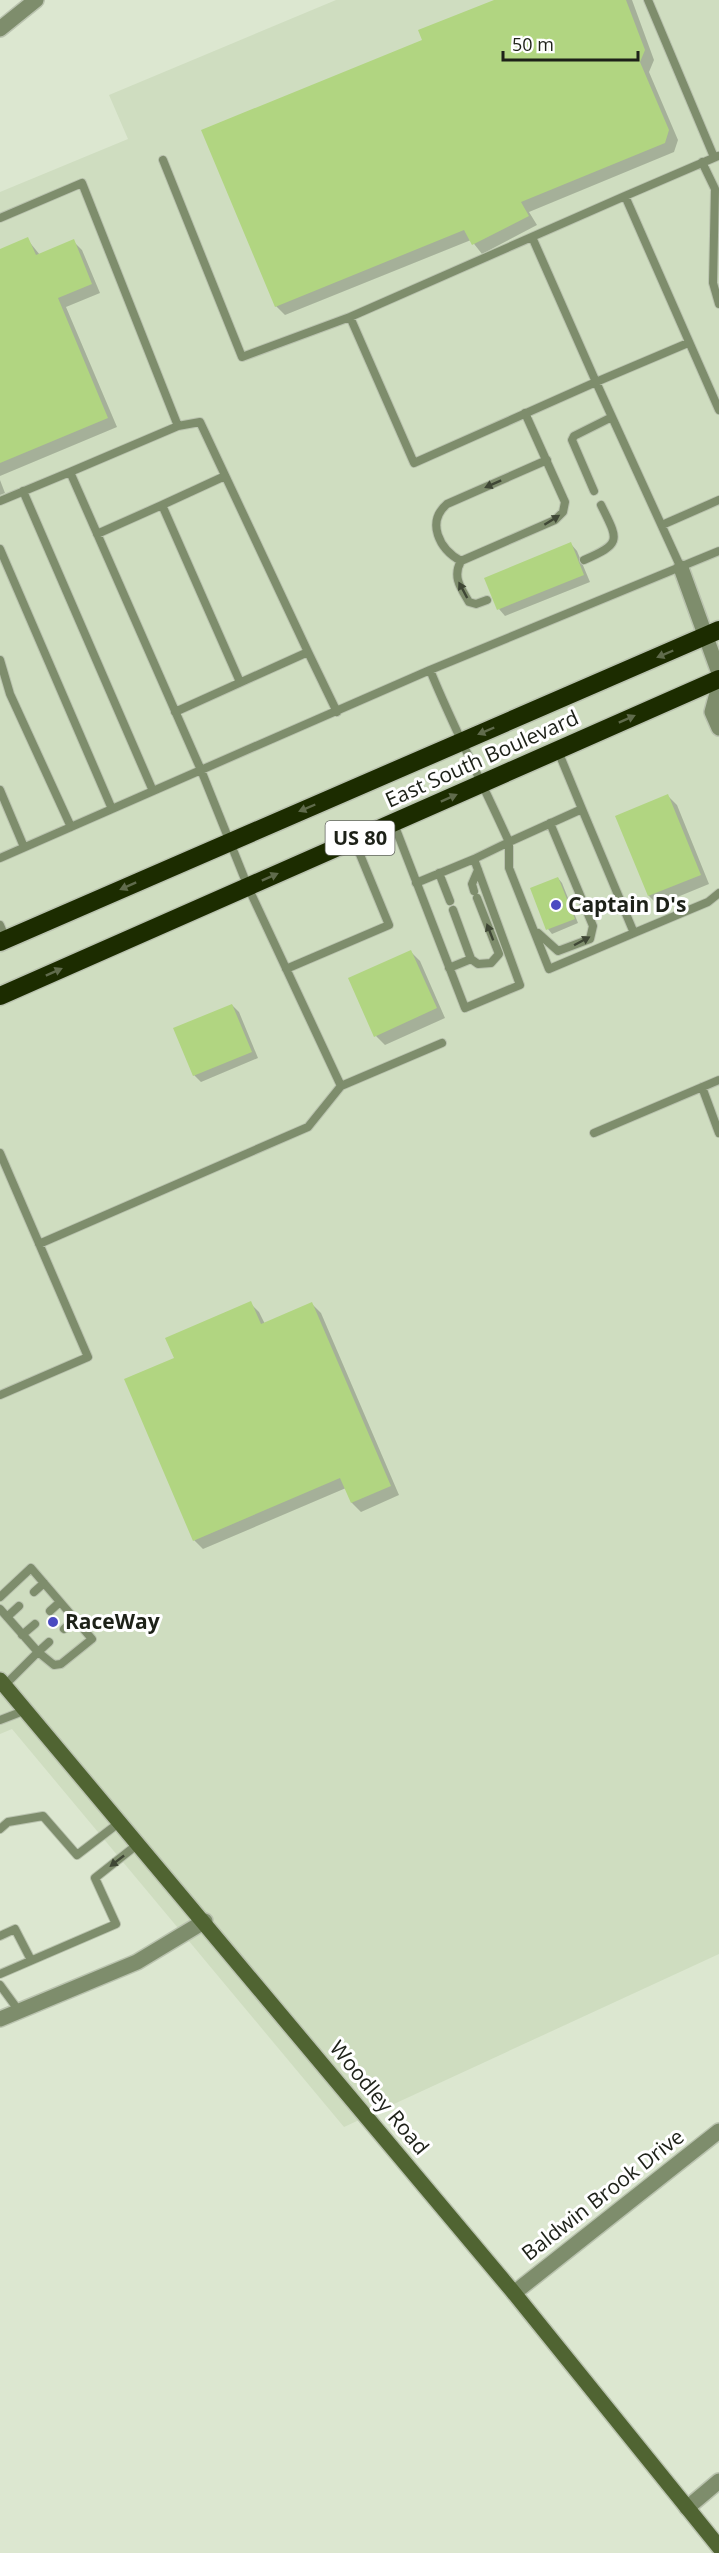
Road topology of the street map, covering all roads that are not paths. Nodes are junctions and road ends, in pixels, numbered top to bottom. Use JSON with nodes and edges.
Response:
{"nodes":[{"id":1,"x":36,"y":0,"type":"edge"},
{"id":2,"x":648,"y":0,"type":"edge"},
{"id":3,"x":0,"y":29,"type":"edge"},
{"id":4,"x":717,"y":156,"type":"edge"},
{"id":5,"x":163,"y":160,"type":"dead end"},
{"id":6,"x":702,"y":162,"type":"junction"},
{"id":7,"x":626,"y":196,"type":"junction"},
{"id":8,"x":0,"y":218,"type":"edge"},
{"id":9,"x":532,"y":237,"type":"junction"},
{"id":10,"x":719,"y":304,"type":"edge"},
{"id":11,"x":350,"y":317,"type":"junction"},
{"id":12,"x":688,"y":343,"type":"junction"},
{"id":13,"x":596,"y":381,"type":"junction"},
{"id":14,"x":719,"y":410,"type":"edge"},
{"id":15,"x":525,"y":413,"type":"junction"},
{"id":16,"x":612,"y":417,"type":"junction"},
{"id":17,"x":178,"y":426,"type":"junction"},
{"id":18,"x":547,"y":460,"type":"junction"},
{"id":19,"x":70,"y":472,"type":"junction"},
{"id":20,"x":225,"y":476,"type":"junction"},
{"id":21,"x":23,"y":491,"type":"junction"},
{"id":22,"x":594,"y":491,"type":"dead end"},
{"id":23,"x":719,"y":500,"type":"edge"},
{"id":24,"x":0,"y":501,"type":"edge"},
{"id":25,"x":162,"y":505,"type":"junction"},
{"id":26,"x":601,"y":505,"type":"dead end"},
{"id":27,"x":662,"y":525,"type":"junction"},
{"id":28,"x":96,"y":534,"type":"junction"},
{"id":29,"x":0,"y":549,"type":"edge"},
{"id":30,"x":719,"y":551,"type":"edge"},
{"id":31,"x":584,"y":560,"type":"dead end"},
{"id":32,"x":461,"y":561,"type":"junction"},
{"id":33,"x":681,"y":568,"type":"junction"},
{"id":34,"x":487,"y":600,"type":"dead end"},
{"id":35,"x":712,"y":633,"type":"edge"},
{"id":36,"x":308,"y":652,"type":"junction"},
{"id":37,"x":0,"y":660,"type":"edge"},
{"id":38,"x":430,"y":670,"type":"junction"},
{"id":39,"x":719,"y":673,"type":"edge"},
{"id":40,"x":719,"y":679,"type":"edge"},
{"id":41,"x":240,"y":682,"type":"junction"},
{"id":42,"x":719,"y":686,"type":"edge"},
{"id":43,"x":175,"y":712,"type":"junction"},
{"id":44,"x":337,"y":712,"type":"junction"},
{"id":45,"x":719,"y":728,"type":"edge"},
{"id":46,"x":460,"y":742,"type":"junction"},
{"id":47,"x":557,"y":750,"type":"junction"},
{"id":48,"x":201,"y":770,"type":"junction"},
{"id":49,"x":482,"y":782,"type":"junction"},
{"id":50,"x":0,"y":790,"type":"edge"},
{"id":51,"x":153,"y":791,"type":"junction"},
{"id":52,"x":112,"y":809,"type":"junction"},
{"id":53,"x":582,"y":809,"type":"junction"},
{"id":54,"x":393,"y":823,"type":"junction"},
{"id":55,"x":550,"y":823,"type":"junction"},
{"id":56,"x":71,"y":827,"type":"junction"},
{"id":57,"x":354,"y":840,"type":"junction"},
{"id":58,"x":231,"y":841,"type":"junction"},
{"id":59,"x":509,"y":842,"type":"junction"},
{"id":60,"x":24,"y":847,"type":"junction"},
{"id":61,"x":0,"y":858,"type":"edge"},
{"id":62,"x":474,"y":859,"type":"junction"},
{"id":63,"x":478,"y":870,"type":"junction"},
{"id":64,"x":439,"y":873,"type":"junction"},
{"id":65,"x":416,"y":883,"type":"junction"},
{"id":66,"x":248,"y":887,"type":"junction"},
{"id":67,"x":719,"y":893,"type":"edge"},
{"id":68,"x":450,"y":901,"type":"dead end"},
{"id":69,"x":453,"y":910,"type":"dead end"},
{"id":70,"x":534,"y":930,"type":"junction"},
{"id":71,"x":634,"y":933,"type":"junction"},
{"id":72,"x":2,"y":935,"type":"edge"},
{"id":73,"x":471,"y":958,"type":"junction"},
{"id":74,"x":449,"y":968,"type":"junction"},
{"id":75,"x":286,"y":969,"type":"junction"},
{"id":76,"x":0,"y":996,"type":"edge"},
{"id":77,"x":442,"y":1043,"type":"dead end"},
{"id":78,"x":719,"y":1080,"type":"edge"},
{"id":79,"x":341,"y":1086,"type":"junction"},
{"id":80,"x":702,"y":1087,"type":"junction"},
{"id":81,"x":594,"y":1133,"type":"dead end"},
{"id":82,"x":719,"y":1133,"type":"edge"},
{"id":83,"x":0,"y":1153,"type":"edge"},
{"id":84,"x":39,"y":1244,"type":"junction"},
{"id":85,"x":0,"y":1395,"type":"edge"},
{"id":86,"x":44,"y":1583,"type":"junction"},
{"id":87,"x":34,"y":1592,"type":"dead end"},
{"id":88,"x":0,"y":1597,"type":"edge"},
{"id":89,"x":60,"y":1602,"type":"junction"},
{"id":90,"x":19,"y":1606,"type":"dead end"},
{"id":91,"x":0,"y":1609,"type":"edge"},
{"id":92,"x":50,"y":1611,"type":"dead end"},
{"id":93,"x":7,"y":1617,"type":"junction"},
{"id":94,"x":74,"y":1619,"type":"junction"},
{"id":95,"x":34,"y":1624,"type":"dead end"},
{"id":96,"x":64,"y":1629,"type":"dead end"},
{"id":97,"x":22,"y":1635,"type":"junction"},
{"id":98,"x":49,"y":1642,"type":"dead end"},
{"id":99,"x":38,"y":1652,"type":"junction"},
{"id":100,"x":2,"y":1683,"type":"edge"},
{"id":101,"x":26,"y":1710,"type":"junction"},
{"id":102,"x":0,"y":1720,"type":"edge"},
{"id":103,"x":121,"y":1822,"type":"junction"},
{"id":104,"x":0,"y":1828,"type":"edge"},
{"id":105,"x":139,"y":1844,"type":"junction"},
{"id":106,"x":205,"y":1921,"type":"junction"},
{"id":107,"x":0,"y":1936,"type":"edge"},
{"id":108,"x":31,"y":1960,"type":"junction"},
{"id":109,"x":0,"y":1974,"type":"edge"},
{"id":110,"x":0,"y":1985,"type":"edge"},
{"id":111,"x":19,"y":2011,"type":"junction"},
{"id":112,"x":1,"y":2018,"type":"edge"},
{"id":113,"x":719,"y":2131,"type":"edge"},
{"id":114,"x":514,"y":2293,"type":"junction"},
{"id":115,"x":719,"y":2481,"type":"edge"},
{"id":116,"x":687,"y":2508,"type":"junction"},
{"id":117,"x":719,"y":2547,"type":"edge"}],
"edges":[{"from":1,"to":3,"type":"street"},
{"from":2,"to":4,"type":"lane"},
{"from":4,"to":6,"type":"lane"},
{"from":5,"to":11,"type":"lane"},
{"from":6,"to":7,"type":"lane"},
{"from":6,"to":10,"type":"lane"},
{"from":7,"to":9,"type":"lane"},
{"from":7,"to":12,"type":"lane"},
{"from":8,"to":17,"type":"lane"},
{"from":9,"to":11,"type":"lane"},
{"from":9,"to":13,"type":"lane"},
{"from":11,"to":15,"type":"lane"},
{"from":12,"to":13,"type":"lane"},
{"from":12,"to":14,"type":"lane"},
{"from":13,"to":15,"type":"lane"},
{"from":13,"to":16,"type":"lane"},
{"from":15,"to":18,"type":"lane"},
{"from":16,"to":22,"type":"lane"},
{"from":16,"to":27,"type":"lane"},
{"from":17,"to":19,"type":"lane"},
{"from":17,"to":20,"type":"lane"},
{"from":32,"to":18,"type":"lane","one_way":true},
{"from":18,"to":32,"type":"lane","one_way":true},
{"from":19,"to":21,"type":"lane"},
{"from":19,"to":28,"type":"lane"},
{"from":20,"to":25,"type":"lane"},
{"from":20,"to":36,"type":"lane"},
{"from":21,"to":24,"type":"lane"},
{"from":21,"to":51,"type":"lane"},
{"from":23,"to":27,"type":"lane"},
{"from":25,"to":28,"type":"lane"},
{"from":25,"to":41,"type":"lane"},
{"from":26,"to":31,"type":"lane"},
{"from":27,"to":33,"type":"lane"},
{"from":28,"to":43,"type":"lane"},
{"from":29,"to":52,"type":"lane"},
{"from":30,"to":33,"type":"lane"},
{"from":34,"to":32,"type":"lane","one_way":true},
{"from":33,"to":35,"type":"street"},
{"from":33,"to":38,"type":"lane"},
{"from":35,"to":39,"type":"street"},
{"from":35,"to":46,"type":"highway","name":"East South Boulevard","number":"US 80","one_way":true},
{"from":36,"to":41,"type":"lane"},
{"from":36,"to":44,"type":"lane"},
{"from":37,"to":56,"type":"lane"},
{"from":38,"to":44,"type":"lane"},
{"from":38,"to":46,"type":"lane"},
{"from":47,"to":40,"type":"highway","name":"East South Boulevard","number":"US 80","one_way":true},
{"from":41,"to":43,"type":"lane"},
{"from":42,"to":45,"type":"street"},
{"from":43,"to":48,"type":"lane"},
{"from":44,"to":48,"type":"lane"},
{"from":46,"to":49,"type":"lane"},
{"from":46,"to":58,"type":"highway","name":"East South Boulevard","number":"US 80","one_way":true},
{"from":47,"to":49,"type":"highway","name":"East South Boulevard","number":"US 80"},
{"from":47,"to":53,"type":"lane"},
{"from":48,"to":51,"type":"lane"},
{"from":48,"to":58,"type":"lane"},
{"from":54,"to":49,"type":"highway","name":"East South Boulevard","number":"US 80","one_way":true},
{"from":49,"to":59,"type":"lane"},
{"from":50,"to":60,"type":"lane"},
{"from":51,"to":52,"type":"lane"},
{"from":52,"to":56,"type":"lane"},
{"from":53,"to":55,"type":"lane"},
{"from":53,"to":71,"type":"lane"},
{"from":54,"to":57,"type":"highway","name":"East South Boulevard","number":"US 80"},
{"from":54,"to":65,"type":"lane"},
{"from":55,"to":59,"type":"lane"},
{"from":70,"to":55,"type":"lane","one_way":true},
{"from":56,"to":60,"type":"lane"},
{"from":66,"to":57,"type":"highway","name":"East South Boulevard","number":"US 80","one_way":true},
{"from":57,"to":75,"type":"lane"},
{"from":58,"to":66,"type":"lane"},
{"from":58,"to":72,"type":"highway","name":"East South Boulevard","number":"US 80","one_way":true},
{"from":59,"to":62,"type":"lane"},
{"from":59,"to":70,"type":"lane"},
{"from":60,"to":61,"type":"lane"},
{"from":62,"to":63,"type":"lane"},
{"from":62,"to":64,"type":"lane"},
{"from":73,"to":63,"type":"lane","one_way":true},
{"from":63,"to":74,"type":"lane"},
{"from":64,"to":65,"type":"lane"},
{"from":64,"to":68,"type":"lane"},
{"from":65,"to":74,"type":"lane"},
{"from":66,"to":75,"type":"lane"},
{"from":76,"to":66,"type":"highway","name":"East South Boulevard","number":"US 80","one_way":true},
{"from":67,"to":71,"type":"lane"},
{"from":69,"to":73,"type":"lane"},
{"from":70,"to":71,"type":"lane"},
{"from":73,"to":74,"type":"lane"},
{"from":75,"to":79,"type":"lane"},
{"from":77,"to":79,"type":"lane"},
{"from":78,"to":80,"type":"lane"},
{"from":79,"to":84,"type":"lane"},
{"from":80,"to":81,"type":"lane"},
{"from":80,"to":82,"type":"lane"},
{"from":83,"to":84,"type":"lane"},
{"from":84,"to":85,"type":"lane"},
{"from":86,"to":87,"type":"lane"},
{"from":86,"to":88,"type":"lane"},
{"from":86,"to":89,"type":"lane"},
{"from":89,"to":92,"type":"lane"},
{"from":89,"to":94,"type":"lane"},
{"from":90,"to":93,"type":"lane"},
{"from":91,"to":93,"type":"lane"},
{"from":93,"to":97,"type":"lane"},
{"from":94,"to":96,"type":"lane"},
{"from":94,"to":99,"type":"lane"},
{"from":95,"to":97,"type":"lane"},
{"from":97,"to":99,"type":"lane"},
{"from":98,"to":99,"type":"lane"},
{"from":99,"to":100,"type":"lane"},
{"from":100,"to":101,"type":"street","name":"Woodley Road"},
{"from":101,"to":102,"type":"lane"},
{"from":101,"to":103,"type":"street","name":"Woodley Road"},
{"from":103,"to":104,"type":"lane"},
{"from":103,"to":105,"type":"street","name":"Woodley Road"},
{"from":105,"to":106,"type":"street","name":"Woodley Road"},
{"from":105,"to":108,"type":"lane","one_way":true},
{"from":106,"to":111,"type":"street"},
{"from":106,"to":114,"type":"street","name":"Woodley Road"},
{"from":107,"to":108,"type":"lane"},
{"from":108,"to":109,"type":"lane"},
{"from":110,"to":111,"type":"lane"},
{"from":111,"to":112,"type":"street"},
{"from":113,"to":114,"type":"street","name":"Baldwin Brook Drive"},
{"from":114,"to":116,"type":"street","name":"Woodley Road"},
{"from":115,"to":116,"type":"street"},
{"from":116,"to":117,"type":"street","name":"Woodley Road"}]}
